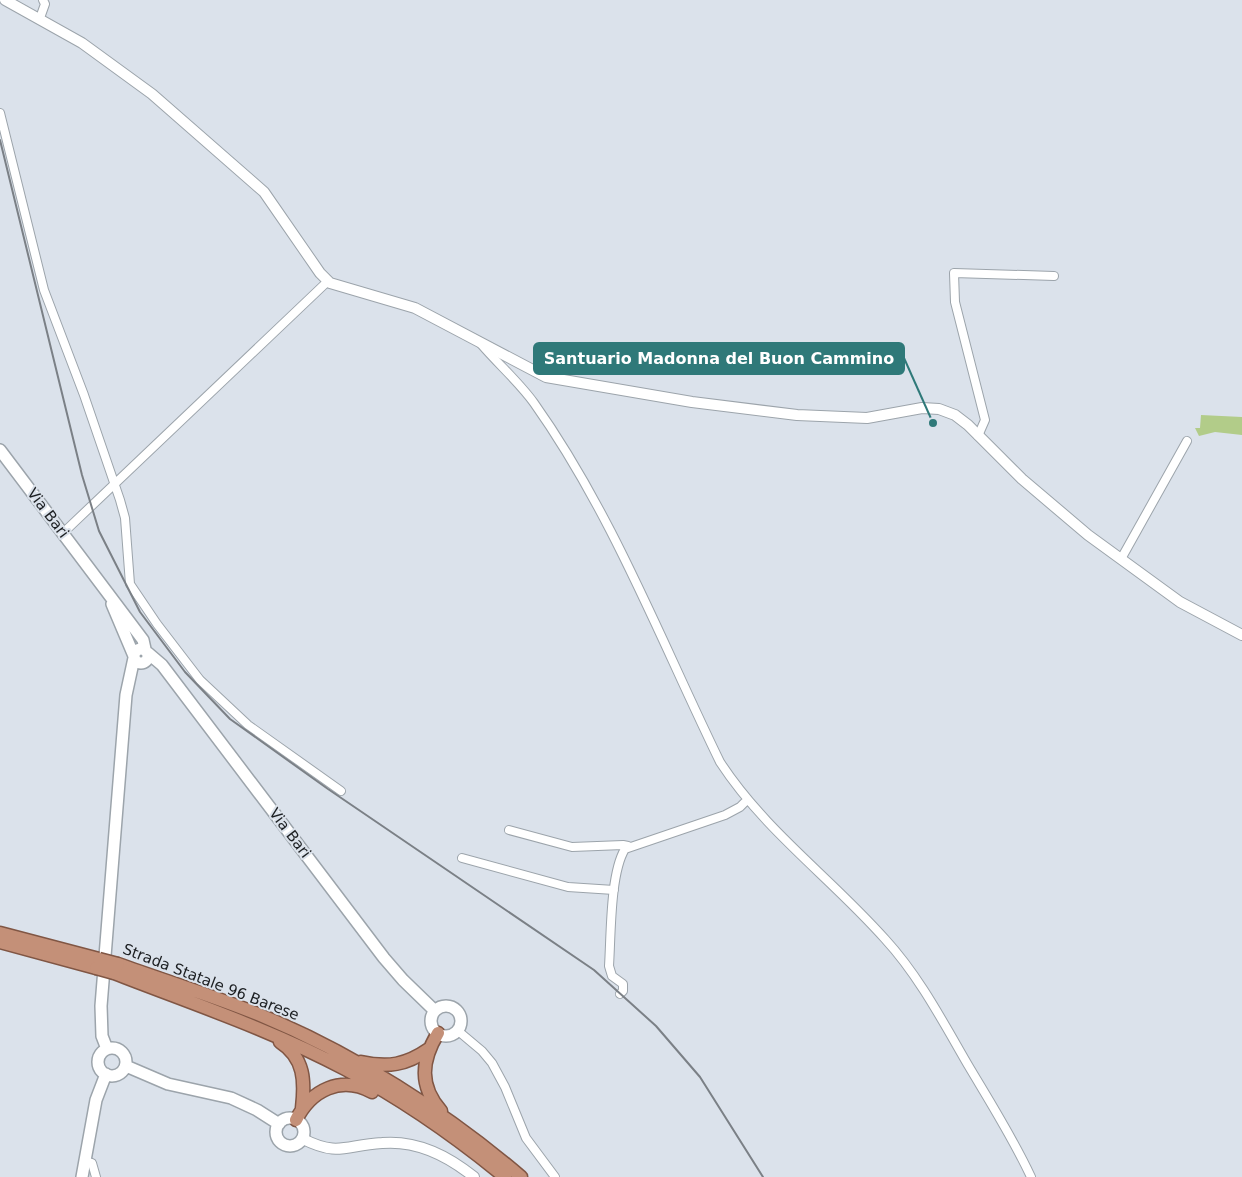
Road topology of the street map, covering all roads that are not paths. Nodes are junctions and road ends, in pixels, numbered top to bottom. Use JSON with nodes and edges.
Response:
{"nodes":[{"id":1,"x":5,"y":0,"type":"edge"},
{"id":2,"x":44,"y":0,"type":"edge"},
{"id":3,"x":40,"y":18,"type":"junction"},
{"id":4,"x":0,"y":113,"type":"edge"},
{"id":5,"x":1054,"y":276,"type":"dead end"},
{"id":6,"x":328,"y":281,"type":"junction"},
{"id":7,"x":479,"y":343,"type":"junction"},
{"id":8,"x":978,"y":436,"type":"junction"},
{"id":9,"x":1187,"y":441,"type":"dead end"},
{"id":10,"x":0,"y":450,"type":"edge"},
{"id":11,"x":116,"y":485,"type":"junction"},
{"id":12,"x":63,"y":533,"type":"junction"},
{"id":13,"x":1121,"y":559,"type":"junction"},
{"id":14,"x":1242,"y":635,"type":"edge"},
{"id":15,"x":141,"y":657,"type":"junction"},
{"id":16,"x":341,"y":791,"type":"dead end"},
{"id":17,"x":747,"y":800,"type":"junction"},
{"id":18,"x":510,"y":830,"type":"dead end"},
{"id":19,"x":628,"y":846,"type":"junction"},
{"id":20,"x":462,"y":858,"type":"dead end"},
{"id":21,"x":614,"y":890,"type":"junction"},
{"id":22,"x":0,"y":933,"type":"edge"},
{"id":23,"x":0,"y":942,"type":"edge"},
{"id":24,"x":97,"y":963,"type":"junction"},
{"id":25,"x":116,"y":968,"type":"junction"},
{"id":26,"x":620,"y":994,"type":"dead end"},
{"id":27,"x":435,"y":1011,"type":"junction"},
{"id":28,"x":257,"y":1028,"type":"junction"},
{"id":29,"x":457,"y":1030,"type":"junction"},
{"id":30,"x":438,"y":1033,"type":"junction"},
{"id":31,"x":107,"y":1049,"type":"junction"},
{"id":32,"x":428,"y":1049,"type":"junction"},
{"id":33,"x":350,"y":1060,"type":"junction"},
{"id":34,"x":126,"y":1066,"type":"junction"},
{"id":35,"x":106,"y":1074,"type":"junction"},
{"id":36,"x":299,"y":1114,"type":"junction"},
{"id":37,"x":279,"y":1124,"type":"junction"},
{"id":38,"x":445,"y":1125,"type":"junction"},
{"id":39,"x":302,"y":1138,"type":"junction"},
{"id":40,"x":85,"y":1161,"type":"junction"},
{"id":41,"x":82,"y":1177,"type":"edge"},
{"id":42,"x":96,"y":1177,"type":"edge"},
{"id":43,"x":474,"y":1177,"type":"edge"},
{"id":44,"x":505,"y":1177,"type":"edge"},
{"id":45,"x":521,"y":1177,"type":"edge"},
{"id":46,"x":555,"y":1177,"type":"edge"},
{"id":47,"x":1031,"y":1177,"type":"edge"}],
"edges":[{"from":1,"to":3,"type":"street"},
{"from":2,"to":3,"type":"street"},
{"from":3,"to":6,"type":"street"},
{"from":4,"to":11,"type":"street"},
{"from":5,"to":8,"type":"street"},
{"from":6,"to":7,"type":"street"},
{"from":6,"to":11,"type":"street"},
{"from":7,"to":8,"type":"street"},
{"from":7,"to":17,"type":"street"},
{"from":8,"to":13,"type":"street"},
{"from":9,"to":13,"type":"street"},
{"from":10,"to":12,"type":"main road","name":"Via Bari"},
{"from":11,"to":12,"type":"street"},
{"from":11,"to":16,"type":"street"},
{"from":12,"to":15,"type":"main road","name":"Via Bari"},
{"from":13,"to":14,"type":"street"},
{"from":15,"to":27,"type":"main road","name":"Via Bari"},
{"from":15,"to":31,"type":"main road"},
{"from":17,"to":19,"type":"street"},
{"from":17,"to":47,"type":"street"},
{"from":18,"to":19,"type":"street"},
{"from":19,"to":21,"type":"street"},
{"from":20,"to":21,"type":"street"},
{"from":21,"to":26,"type":"street"},
{"from":22,"to":24,"type":"highway","name":"Strada Statale 96 Barese"},
{"from":23,"to":24,"type":"highway","name":"Strada Statale 96 Barese"},
{"from":24,"to":25,"type":"highway","name":"Strada Statale 96 Barese","bridge":true},
{"from":25,"to":28,"type":"highway","name":"Strada Statale 96 Barese"},
{"from":25,"to":33,"type":"highway","name":"Strada Statale 96 Barese"},
{"from":27,"to":29,"type":"main road"},
{"from":27,"to":30,"type":"main road"},
{"from":28,"to":36,"type":"highway"},
{"from":28,"to":38,"type":"highway","name":"Strada Statale 96 Barese"},
{"from":29,"to":30,"type":"main road"},
{"from":29,"to":46,"type":"street"},
{"from":30,"to":32,"type":"highway"},
{"from":31,"to":34,"type":"main road"},
{"from":31,"to":35,"type":"main road"},
{"from":32,"to":33,"type":"highway"},
{"from":32,"to":38,"type":"highway"},
{"from":33,"to":38,"type":"highway","name":"Strada Statale 96 Barese"},
{"from":34,"to":35,"type":"main road"},
{"from":34,"to":37,"type":"main road"},
{"from":35,"to":40,"type":"main road"},
{"from":36,"to":37,"type":"main road"},
{"from":36,"to":38,"type":"highway"},
{"from":36,"to":39,"type":"main road"},
{"from":37,"to":39,"type":"main road"},
{"from":38,"to":44,"type":"highway","name":"Strada Statale 96 Barese"},
{"from":38,"to":45,"type":"highway","name":"Strada Statale 96 Barese"},
{"from":39,"to":43,"type":"street"},
{"from":40,"to":41,"type":"main road"},
{"from":40,"to":42,"type":"street"}]}
